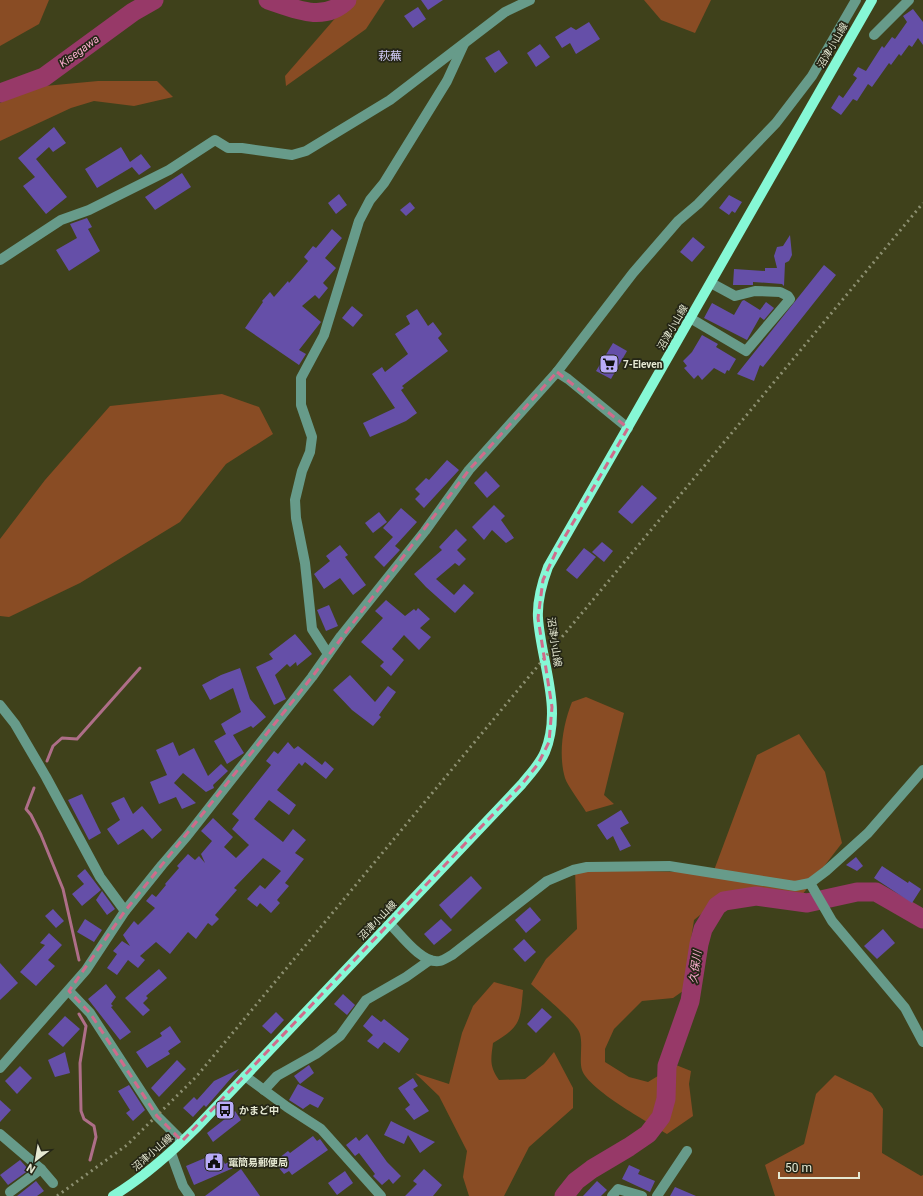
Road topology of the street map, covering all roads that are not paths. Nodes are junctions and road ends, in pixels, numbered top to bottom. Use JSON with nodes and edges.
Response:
{"nodes":[{"id":1,"x":530,"y":0,"type":"edge"},
{"id":2,"x":856,"y":0,"type":"edge"},
{"id":3,"x":872,"y":0,"type":"edge"},
{"id":4,"x":909,"y":0,"type":"edge"},
{"id":5,"x":874,"y":35,"type":"dead end"},
{"id":6,"x":464,"y":44,"type":"junction"},
{"id":7,"x":812,"y":76,"type":"junction"},
{"id":8,"x":823,"y":85,"type":"junction"},
{"id":9,"x":0,"y":260,"type":"edge"},
{"id":10,"x":710,"y":283,"type":"junction"},
{"id":11,"x":690,"y":318,"type":"junction"},
{"id":12,"x":557,"y":372,"type":"junction"},
{"id":13,"x":628,"y":428,"type":"junction"},
{"id":14,"x":328,"y":654,"type":"junction"},
{"id":15,"x":0,"y":705,"type":"edge"},
{"id":16,"x":923,"y":770,"type":"edge"},
{"id":17,"x":810,"y":884,"type":"junction"},
{"id":18,"x":126,"y":911,"type":"junction"},
{"id":19,"x":390,"y":924,"type":"junction"},
{"id":20,"x":430,"y":960,"type":"junction"},
{"id":21,"x":69,"y":991,"type":"junction"},
{"id":22,"x":923,"y":1042,"type":"edge"},
{"id":23,"x":0,"y":1068,"type":"edge"},
{"id":24,"x":245,"y":1076,"type":"junction"},
{"id":25,"x":264,"y":1090,"type":"junction"},
{"id":26,"x":0,"y":1134,"type":"edge"},
{"id":27,"x":182,"y":1142,"type":"junction"},
{"id":28,"x":687,"y":1151,"type":"dead end"},
{"id":29,"x":171,"y":1153,"type":"junction"},
{"id":30,"x":41,"y":1169,"type":"junction"},
{"id":31,"x":53,"y":1184,"type":"dead end"},
{"id":32,"x":10,"y":1192,"type":"dead end"},
{"id":33,"x":113,"y":1196,"type":"edge"},
{"id":34,"x":190,"y":1196,"type":"edge"},
{"id":35,"x":381,"y":1196,"type":"edge"},
{"id":36,"x":612,"y":1196,"type":"edge"},
{"id":37,"x":642,"y":1196,"type":"edge"},
{"id":38,"x":657,"y":1196,"type":"edge"}],
"edges":[{"from":1,"to":6,"type":"street"},
{"from":2,"to":7,"type":"street"},
{"from":3,"to":8,"type":"main road","name":"沼津小山線"},
{"from":4,"to":5,"type":"street"},
{"from":6,"to":9,"type":"street"},
{"from":6,"to":14,"type":"street"},
{"from":7,"to":8,"type":"street"},
{"from":7,"to":12,"type":"street"},
{"from":8,"to":10,"type":"main road","name":"沼津小山線"},
{"from":10,"to":11,"type":"main road","name":"沼津小山線"},
{"from":10,"to":11,"type":"street"},
{"from":11,"to":13,"type":"main road","name":"沼津小山線"},
{"from":12,"to":13,"type":"street"},
{"from":12,"to":14,"type":"street"},
{"from":13,"to":19,"type":"main road","name":"沼津小山線"},
{"from":14,"to":18,"type":"street"},
{"from":15,"to":18,"type":"street"},
{"from":16,"to":17,"type":"street"},
{"from":17,"to":20,"type":"street"},
{"from":17,"to":22,"type":"street"},
{"from":18,"to":21,"type":"street"},
{"from":19,"to":20,"type":"street"},
{"from":19,"to":24,"type":"main road","name":"沼津小山線"},
{"from":20,"to":25,"type":"street"},
{"from":21,"to":23,"type":"street"},
{"from":21,"to":27,"type":"street"},
{"from":24,"to":25,"type":"street"},
{"from":24,"to":27,"type":"main road","name":"沼津小山線"},
{"from":25,"to":35,"type":"street"},
{"from":26,"to":30,"type":"street"},
{"from":27,"to":29,"type":"main road","name":"沼津小山線"},
{"from":28,"to":38,"type":"street"},
{"from":29,"to":33,"type":"main road","name":"沼津小山線"},
{"from":29,"to":34,"type":"street"},
{"from":30,"to":31,"type":"street"},
{"from":30,"to":32,"type":"street"},
{"from":36,"to":37,"type":"street"}]}
